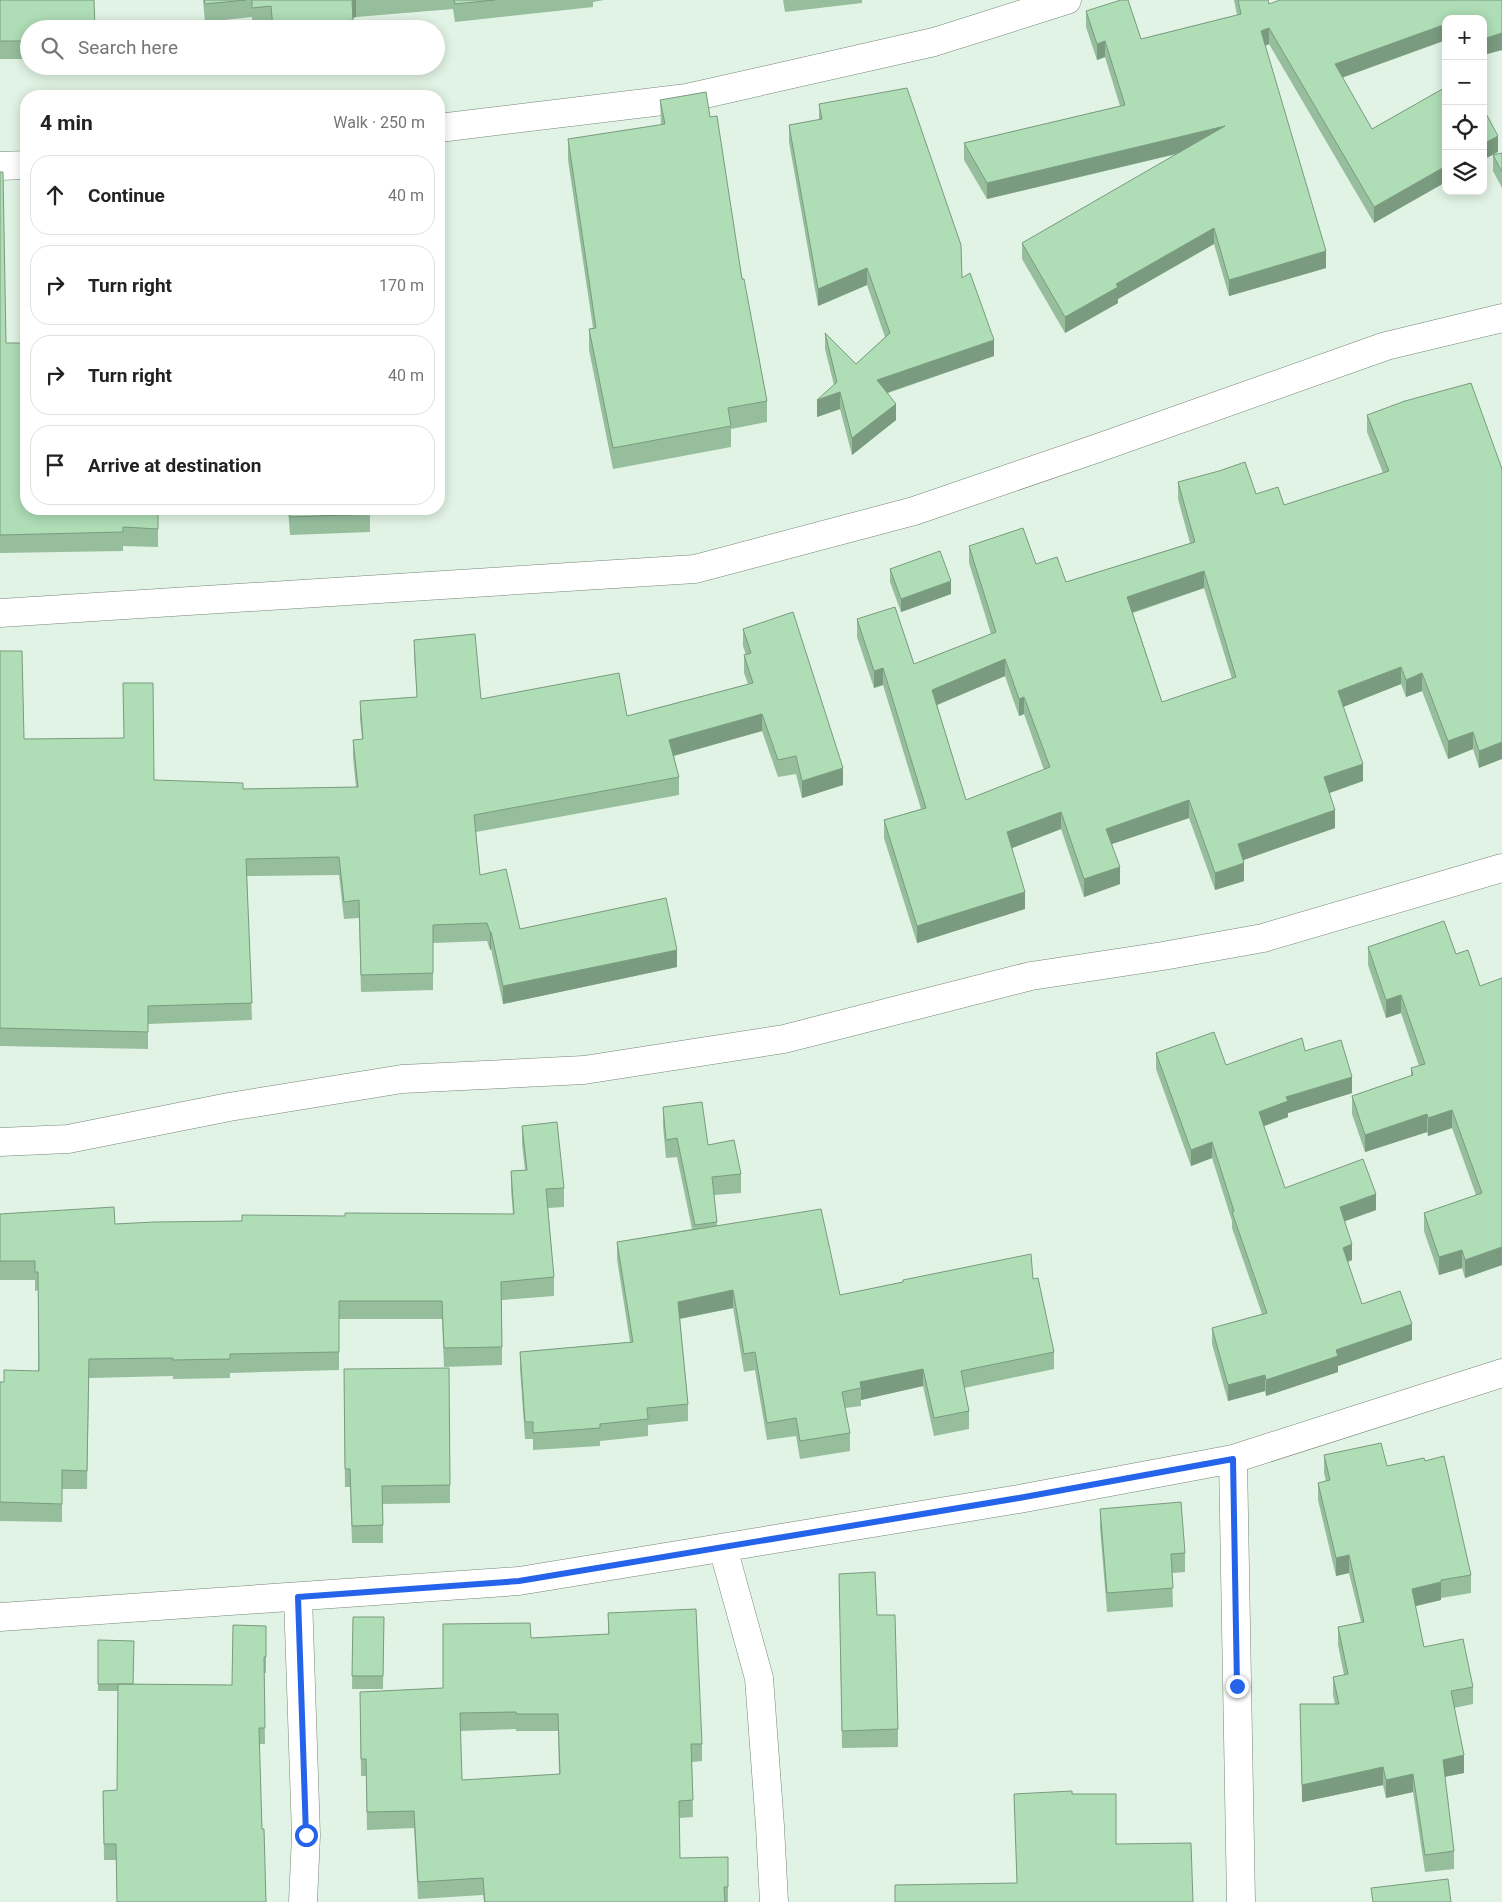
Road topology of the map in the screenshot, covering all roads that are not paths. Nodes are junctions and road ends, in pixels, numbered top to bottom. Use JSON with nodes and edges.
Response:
{"nodes":[{"id":1,"x":1067,"y":0,"type":"edge"},
{"id":2,"x":445,"y":127,"type":"edge"},
{"id":3,"x":20,"y":165,"type":"edge"},
{"id":4,"x":0,"y":166,"type":"edge"},
{"id":5,"x":1502,"y":318,"type":"edge"},
{"id":6,"x":0,"y":613,"type":"edge"},
{"id":7,"x":1502,"y":868,"type":"edge"},
{"id":8,"x":0,"y":1142,"type":"edge"},
{"id":9,"x":1502,"y":1373,"type":"edge"},
{"id":10,"x":1233,"y":1459,"type":"junction"},
{"id":11,"x":723,"y":1548,"type":"junction"},
{"id":12,"x":298,"y":1597,"type":"junction"},
{"id":13,"x":0,"y":1617,"type":"edge"},
{"id":14,"x":303,"y":1902,"type":"edge"},
{"id":15,"x":774,"y":1902,"type":"edge"},
{"id":16,"x":1241,"y":1902,"type":"edge"}],
"edges":[{"from":1,"to":2,"type":"street"},
{"from":3,"to":4,"type":"street"},
{"from":5,"to":6,"type":"street"},
{"from":7,"to":8,"type":"street"},
{"from":9,"to":10,"type":"street"},
{"from":10,"to":11,"type":"street"},
{"from":10,"to":16,"type":"street"},
{"from":11,"to":12,"type":"street"},
{"from":11,"to":15,"type":"street"},
{"from":12,"to":13,"type":"street"},
{"from":12,"to":14,"type":"street"}]}
